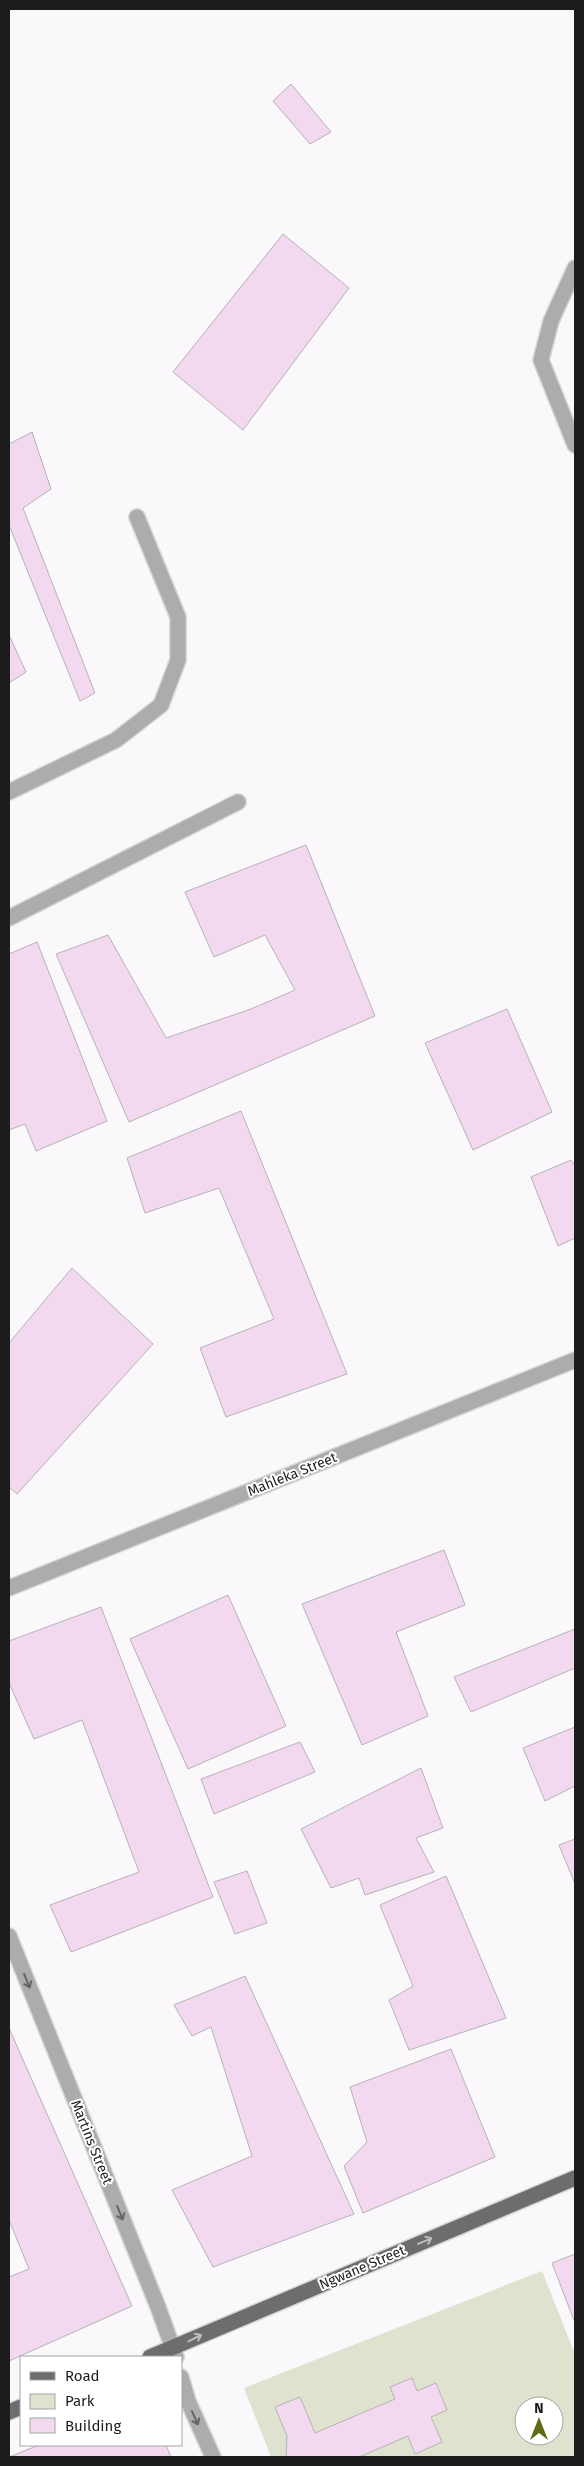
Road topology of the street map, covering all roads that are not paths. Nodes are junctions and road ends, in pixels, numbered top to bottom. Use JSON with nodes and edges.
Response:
{"nodes":[{"id":1,"x":575,"y":268,"type":"edge"},
{"id":2,"x":575,"y":445,"type":"edge"},
{"id":3,"x":137,"y":517,"type":"dead end"},
{"id":4,"x":9,"y":792,"type":"edge"},
{"id":5,"x":238,"y":802,"type":"dead end"},
{"id":6,"x":9,"y":918,"type":"edge"},
{"id":7,"x":575,"y":1360,"type":"edge"},
{"id":8,"x":9,"y":1588,"type":"edge"},
{"id":9,"x":9,"y":1936,"type":"edge"},
{"id":10,"x":575,"y":2178,"type":"edge"},
{"id":11,"x":175,"y":2353,"type":"edge"},
{"id":12,"x":156,"y":2356,"type":"edge"},
{"id":13,"x":182,"y":2380,"type":"edge"},
{"id":14,"x":213,"y":2457,"type":"edge"}],
"edges":[{"from":1,"to":2,"type":"street"},
{"from":3,"to":4,"type":"street"},
{"from":5,"to":6,"type":"street"},
{"from":7,"to":8,"type":"street","name":"Mahleka Street"},
{"from":9,"to":11,"type":"street","name":"Martins Street","one_way":true},
{"from":11,"to":10,"type":"main road","name":"Ngwane Street","one_way":true},
{"from":11,"to":12,"type":"main road","name":"Ngwane Street"},
{"from":13,"to":14,"type":"street","one_way":true}]}
